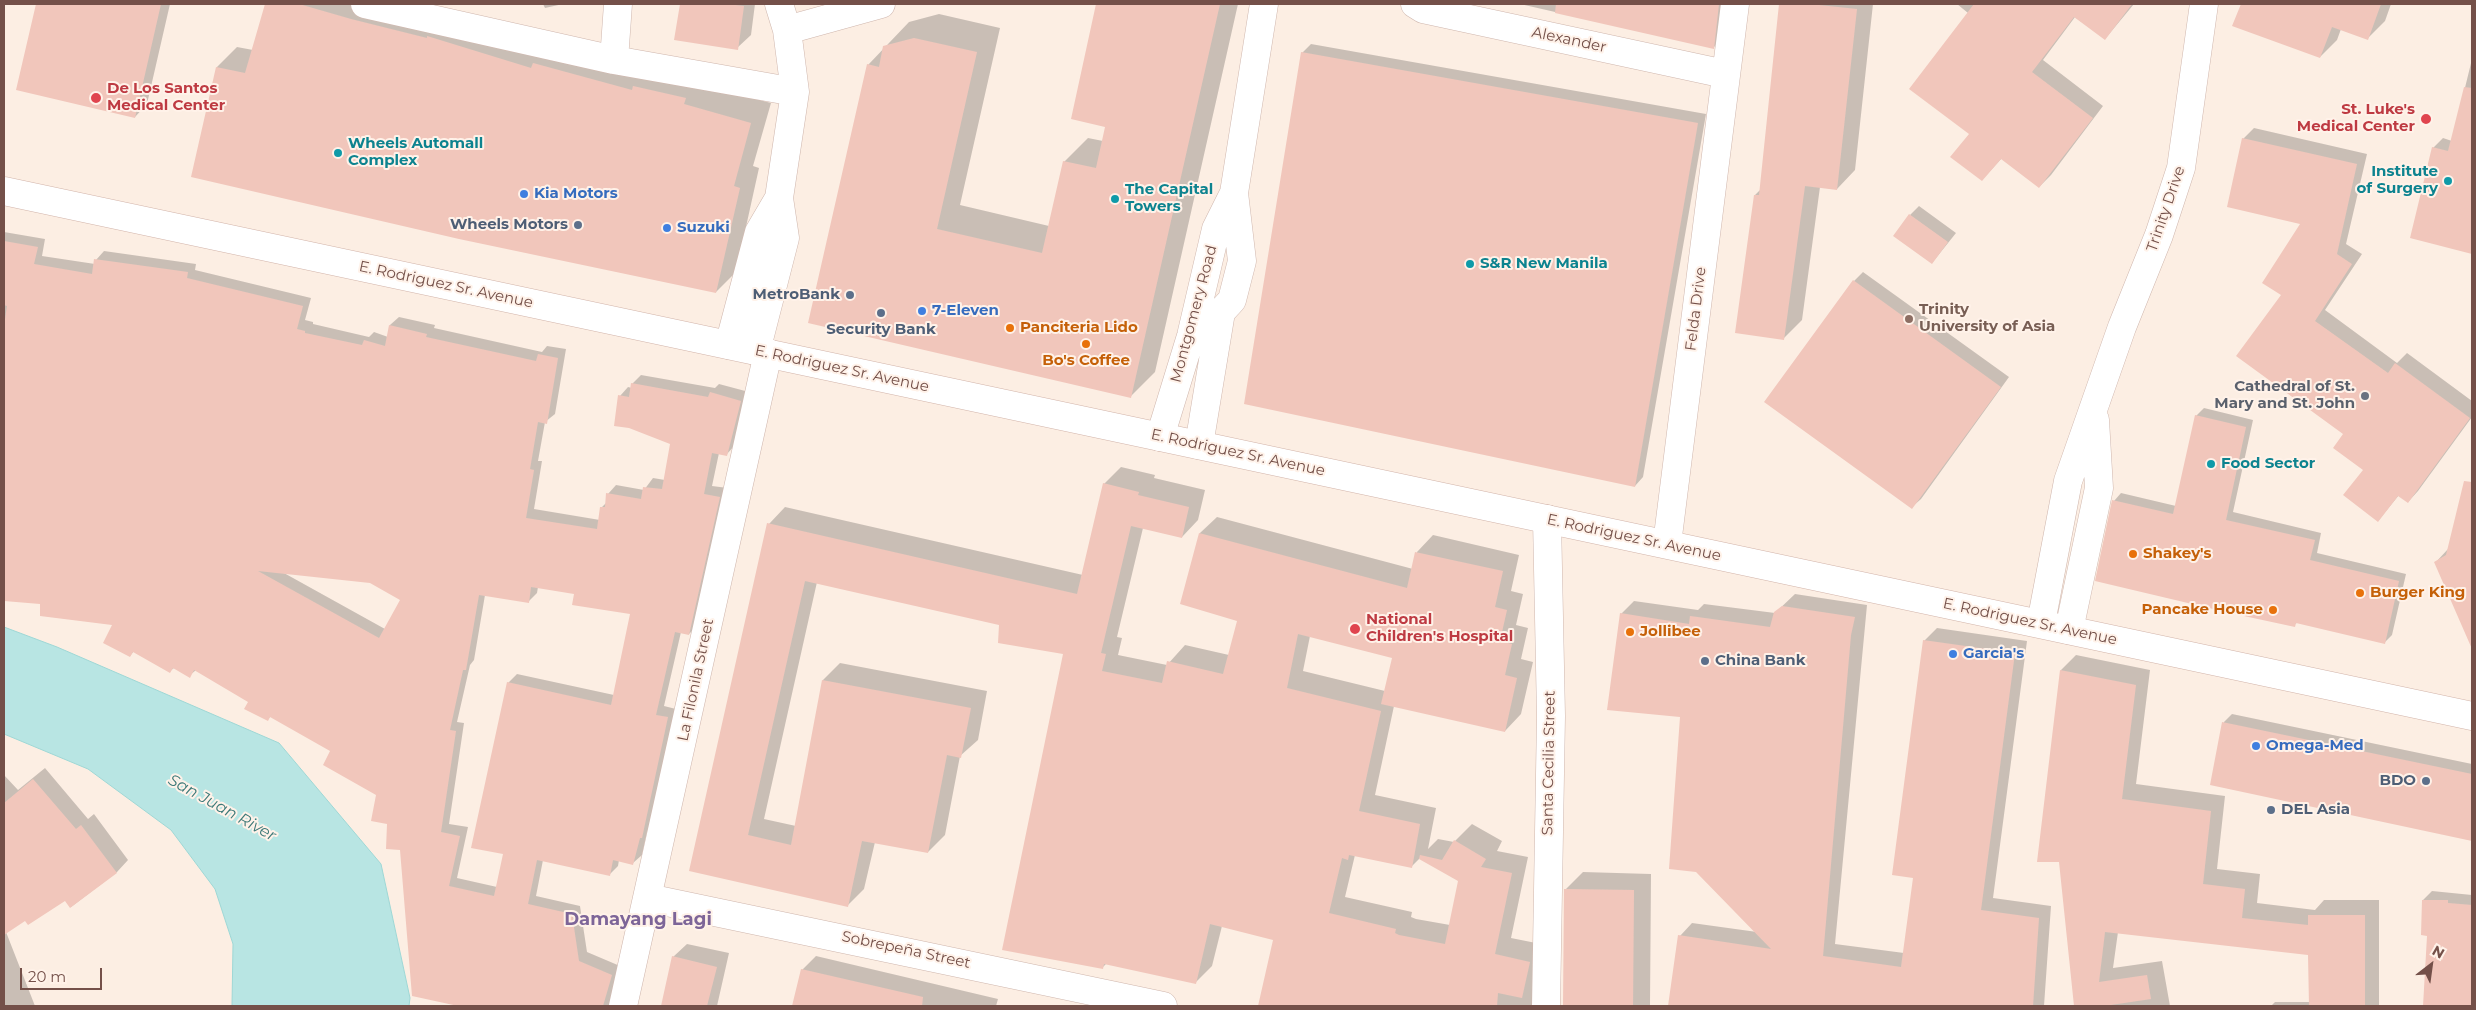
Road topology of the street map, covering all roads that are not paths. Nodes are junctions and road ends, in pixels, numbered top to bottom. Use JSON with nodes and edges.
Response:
{"nodes":[{"id":1,"x":618,"y":4,"type":"edge"},
{"id":2,"x":779,"y":4,"type":"edge"},
{"id":3,"x":881,"y":4,"type":"edge"},
{"id":4,"x":1264,"y":4,"type":"edge"},
{"id":5,"x":1415,"y":4,"type":"edge"},
{"id":6,"x":1735,"y":4,"type":"edge"},
{"id":7,"x":2204,"y":4,"type":"edge"},
{"id":8,"x":376,"y":5,"type":"edge"},
{"id":9,"x":788,"y":30,"type":"junction"},
{"id":10,"x":614,"y":60,"type":"junction"},
{"id":11,"x":1725,"y":74,"type":"junction"},
{"id":12,"x":795,"y":92,"type":"junction"},
{"id":13,"x":4,"y":191,"type":"edge"},
{"id":14,"x":779,"y":198,"type":"junction"},
{"id":15,"x":1203,"y":339,"type":"junction"},
{"id":16,"x":729,"y":345,"type":"junction"},
{"id":17,"x":762,"y":352,"type":"junction"},
{"id":18,"x":2094,"y":406,"type":"junction"},
{"id":19,"x":1160,"y":437,"type":"junction"},
{"id":20,"x":1198,"y":445,"type":"junction"},
{"id":21,"x":1547,"y":519,"type":"junction"},
{"id":22,"x":1667,"y":544,"type":"junction"},
{"id":23,"x":2041,"y":623,"type":"junction"},
{"id":24,"x":2069,"y":630,"type":"junction"},
{"id":25,"x":2472,"y":716,"type":"edge"},
{"id":26,"x":648,"y":898,"type":"junction"},
{"id":27,"x":623,"y":1006,"type":"edge"},
{"id":28,"x":1163,"y":1006,"type":"edge"},
{"id":29,"x":1546,"y":1006,"type":"edge"}],
"edges":[{"from":1,"to":10,"type":"street"},
{"from":2,"to":9,"type":"street"},
{"from":3,"to":9,"type":"street"},
{"from":4,"to":15,"type":"street","name":"Montgomery Road"},
{"from":5,"to":11,"type":"street","name":"Alexander"},
{"from":6,"to":11,"type":"street","name":"Felda Drive"},
{"from":7,"to":18,"type":"street","name":"Trinity Drive"},
{"from":8,"to":10,"type":"street"},
{"from":9,"to":12,"type":"street"},
{"from":10,"to":12,"type":"street"},
{"from":11,"to":22,"type":"street","name":"Felda Drive"},
{"from":12,"to":14,"type":"street"},
{"from":13,"to":16,"type":"street","name":"E. Rodriguez Sr. Avenue"},
{"from":14,"to":16,"type":"street"},
{"from":14,"to":17,"type":"street","name":"La Filonila Street"},
{"from":15,"to":19,"type":"street","name":"Montgomery Road"},
{"from":15,"to":20,"type":"street","name":"Montgomery Road"},
{"from":16,"to":17,"type":"street","name":"E. Rodriguez Sr. Avenue"},
{"from":17,"to":19,"type":"street","name":"E. Rodriguez Sr. Avenue"},
{"from":17,"to":26,"type":"street","name":"La Filonila Street"},
{"from":18,"to":23,"type":"street","name":"Trinity Drive"},
{"from":18,"to":24,"type":"street","name":"Trinity Drive"},
{"from":19,"to":20,"type":"street","name":"E. Rodriguez Sr. Avenue"},
{"from":20,"to":21,"type":"street","name":"E. Rodriguez Sr. Avenue"},
{"from":21,"to":22,"type":"street","name":"E. Rodriguez Sr. Avenue"},
{"from":21,"to":29,"type":"street","name":"Santa Cecilia Street"},
{"from":22,"to":23,"type":"street","name":"E. Rodriguez Sr. Avenue"},
{"from":23,"to":24,"type":"street","name":"E. Rodriguez Sr. Avenue"},
{"from":24,"to":25,"type":"street","name":"E. Rodriguez Sr. Avenue"},
{"from":26,"to":27,"type":"street","name":"La Filonila Street"},
{"from":26,"to":28,"type":"street","name":"Sobrepeña Street"}]}
